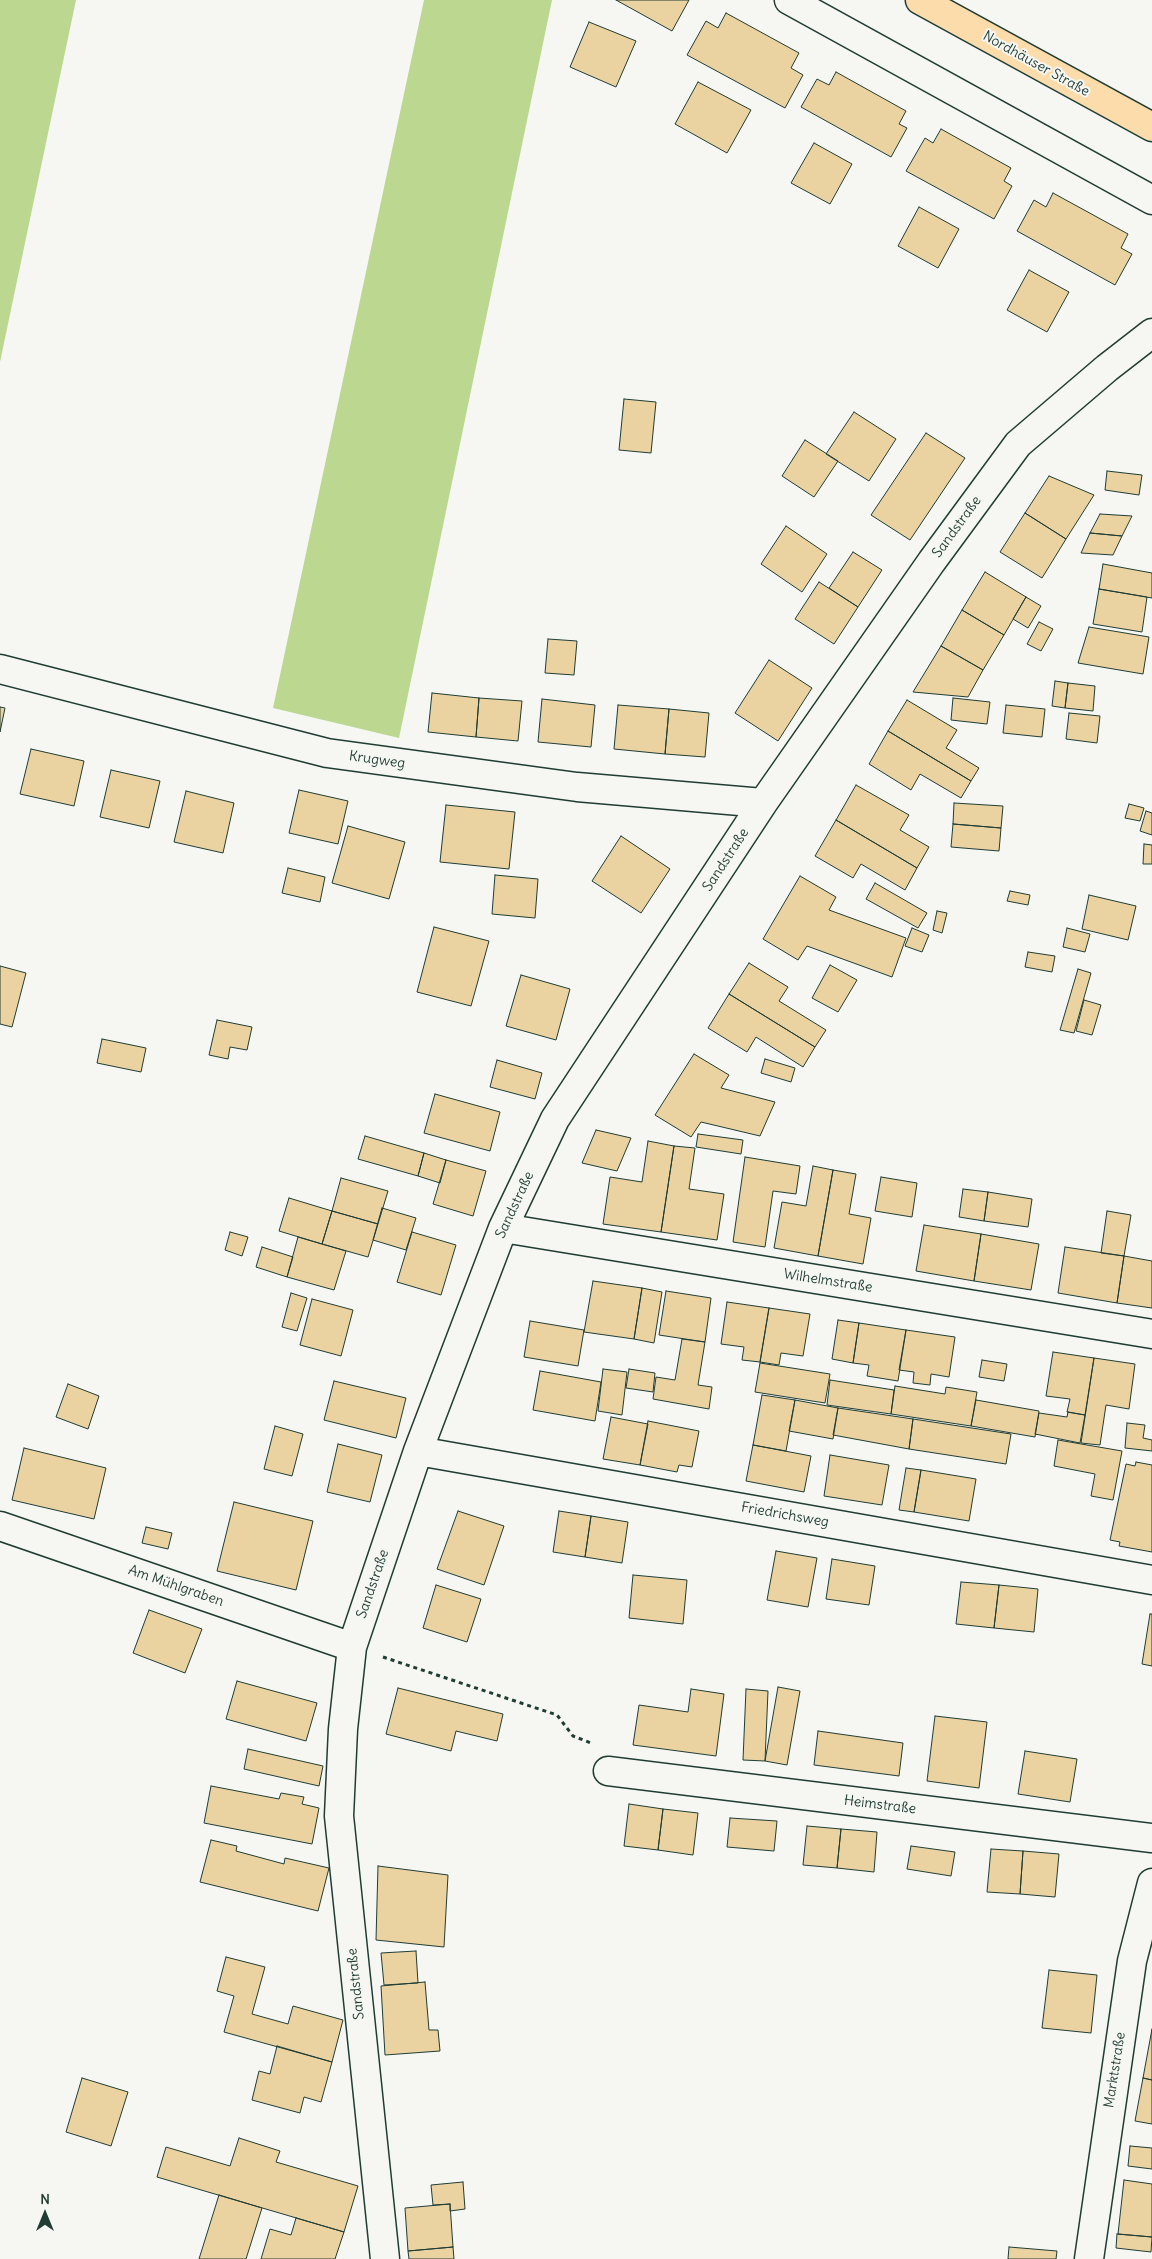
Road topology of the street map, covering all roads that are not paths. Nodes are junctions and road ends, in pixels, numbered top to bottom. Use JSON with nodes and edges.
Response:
{"nodes":[{"id":1,"x":789,"y":0,"type":"edge"},
{"id":2,"x":920,"y":0,"type":"edge"},
{"id":3,"x":1152,"y":127,"type":"edge"},
{"id":4,"x":1152,"y":200,"type":"edge"},
{"id":5,"x":1152,"y":334,"type":"edge"},
{"id":6,"x":0,"y":669,"type":"edge"},
{"id":7,"x":764,"y":802,"type":"junction"},
{"id":8,"x":504,"y":1228,"type":"junction"},
{"id":9,"x":1152,"y":1334,"type":"edge"},
{"id":10,"x":418,"y":1451,"type":"junction"},
{"id":11,"x":0,"y":1526,"type":"edge"},
{"id":12,"x":1152,"y":1580,"type":"edge"},
{"id":13,"x":352,"y":1647,"type":"junction"},
{"id":14,"x":608,"y":1771,"type":"dead end"},
{"id":15,"x":1152,"y":1838,"type":"edge"},
{"id":16,"x":1152,"y":1883,"type":"edge"},
{"id":17,"x":385,"y":2259,"type":"edge"},
{"id":18,"x":1089,"y":2259,"type":"edge"}],
"edges":[{"from":1,"to":4,"type":"street"},
{"from":2,"to":3,"type":"main road","name":"Nordhäuser Straße"},
{"from":5,"to":7,"type":"street","name":"Sandstraße"},
{"from":6,"to":7,"type":"street","name":"Krugweg"},
{"from":7,"to":8,"type":"street","name":"Sandstraße"},
{"from":8,"to":9,"type":"street","name":"Wilhelmstraße"},
{"from":8,"to":10,"type":"street","name":"Sandstraße"},
{"from":10,"to":12,"type":"street","name":"Friedrichsweg"},
{"from":10,"to":13,"type":"street","name":"Sandstraße"},
{"from":11,"to":13,"type":"street","name":"Am Mühlgraben"},
{"from":13,"to":17,"type":"street","name":"Sandstraße"},
{"from":14,"to":15,"type":"street","name":"Heimstraße"},
{"from":16,"to":18,"type":"street","name":"Marktstraße"}]}
